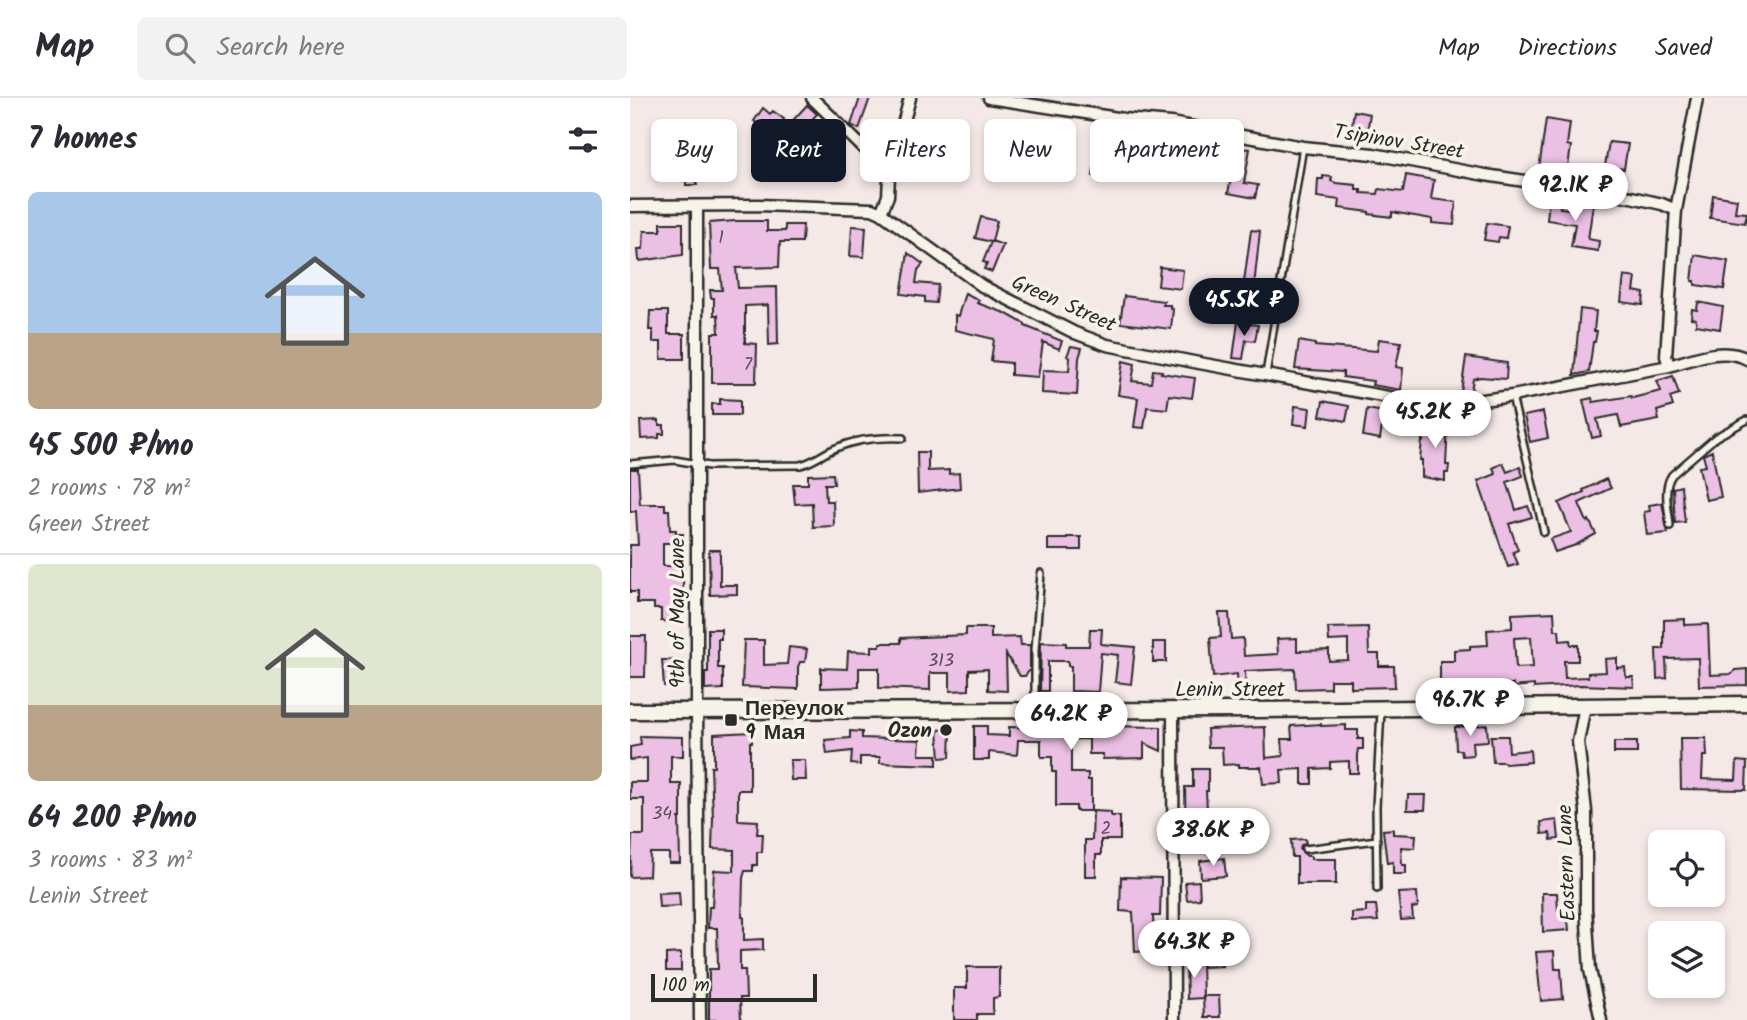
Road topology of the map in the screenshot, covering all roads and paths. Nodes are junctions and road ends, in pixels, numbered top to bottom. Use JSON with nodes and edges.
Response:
{"nodes":[{"id":1,"x":812,"y":98,"type":"edge"},
{"id":2,"x":910,"y":98,"type":"edge"},
{"id":3,"x":989,"y":98,"type":"edge"},
{"id":4,"x":1697,"y":98,"type":"edge"},
{"id":5,"x":904,"y":119,"type":"edge"},
{"id":6,"x":860,"y":145,"type":"edge"},
{"id":7,"x":1303,"y":147,"type":"junction"},
{"id":8,"x":889,"y":182,"type":"edge"},
{"id":9,"x":630,"y":206,"type":"edge"},
{"id":10,"x":697,"y":206,"type":"junction"},
{"id":11,"x":1676,"y":210,"type":"junction"},
{"id":12,"x":881,"y":213,"type":"junction"},
{"id":13,"x":1747,"y":359,"type":"edge"},
{"id":14,"x":1669,"y":366,"type":"junction"},
{"id":15,"x":1266,"y":374,"type":"junction"},
{"id":16,"x":1512,"y":396,"type":"junction"},
{"id":17,"x":1747,"y":420,"type":"edge"},
{"id":18,"x":903,"y":438,"type":"dead end"},
{"id":19,"x":630,"y":464,"type":"edge"},
{"id":20,"x":698,"y":464,"type":"junction"},
{"id":21,"x":1670,"y":526,"type":"dead end"},
{"id":22,"x":1544,"y":532,"type":"dead end"},
{"id":23,"x":1041,"y":573,"type":"dead end"},
{"id":24,"x":1747,"y":704,"type":"edge"},
{"id":25,"x":1585,"y":706,"type":"junction"},
{"id":26,"x":1381,"y":708,"type":"junction"},
{"id":27,"x":1035,"y":710,"type":"junction"},
{"id":28,"x":1173,"y":710,"type":"junction"},
{"id":29,"x":630,"y":711,"type":"edge"},
{"id":30,"x":697,"y":711,"type":"junction"},
{"id":31,"x":1377,"y":840,"type":"junction"},
{"id":32,"x":1305,"y":849,"type":"dead end"},
{"id":33,"x":1377,"y":889,"type":"dead end"},
{"id":34,"x":700,"y":1020,"type":"edge"},
{"id":35,"x":1174,"y":1020,"type":"edge"},
{"id":36,"x":1601,"y":1020,"type":"edge"}],
"edges":[{"from":1,"to":6,"type":"street"},
{"from":2,"to":5,"type":"street"},
{"from":3,"to":7,"type":"street","name":"Tsipinov Street"},
{"from":4,"to":11,"type":"street"},
{"from":7,"to":11,"type":"street","name":"Tsipinov Street"},
{"from":7,"to":15,"type":"lane"},
{"from":8,"to":12,"type":"street"},
{"from":9,"to":10,"type":"street","name":"Green Street"},
{"from":10,"to":12,"type":"street","name":"Green Street"},
{"from":10,"to":20,"type":"street","name":"9th of May Lane"},
{"from":11,"to":14,"type":"street"},
{"from":12,"to":15,"type":"street","name":"Green Street"},
{"from":13,"to":14,"type":"street"},
{"from":14,"to":16,"type":"street","name":"Green Street"},
{"from":15,"to":16,"type":"street","name":"Green Street"},
{"from":16,"to":22,"type":"lane"},
{"from":17,"to":21,"type":"lane"},
{"from":18,"to":20,"type":"lane"},
{"from":19,"to":20,"type":"lane"},
{"from":20,"to":30,"type":"street","name":"9th of May Lane"},
{"from":23,"to":27,"type":"lane"},
{"from":24,"to":25,"type":"street","name":"Lenin Street"},
{"from":25,"to":26,"type":"street","name":"Lenin Street"},
{"from":25,"to":36,"type":"street","name":"Eastern Lane"},
{"from":26,"to":28,"type":"street","name":"Lenin Street"},
{"from":26,"to":31,"type":"lane"},
{"from":27,"to":28,"type":"street","name":"Lenin Street"},
{"from":27,"to":30,"type":"street","name":"Lenin Street"},
{"from":28,"to":35,"type":"street"},
{"from":29,"to":30,"type":"street","name":"Lenin Street"},
{"from":30,"to":34,"type":"street","name":"9th of May Lane"},
{"from":31,"to":32,"type":"lane"},
{"from":31,"to":33,"type":"lane"}]}
